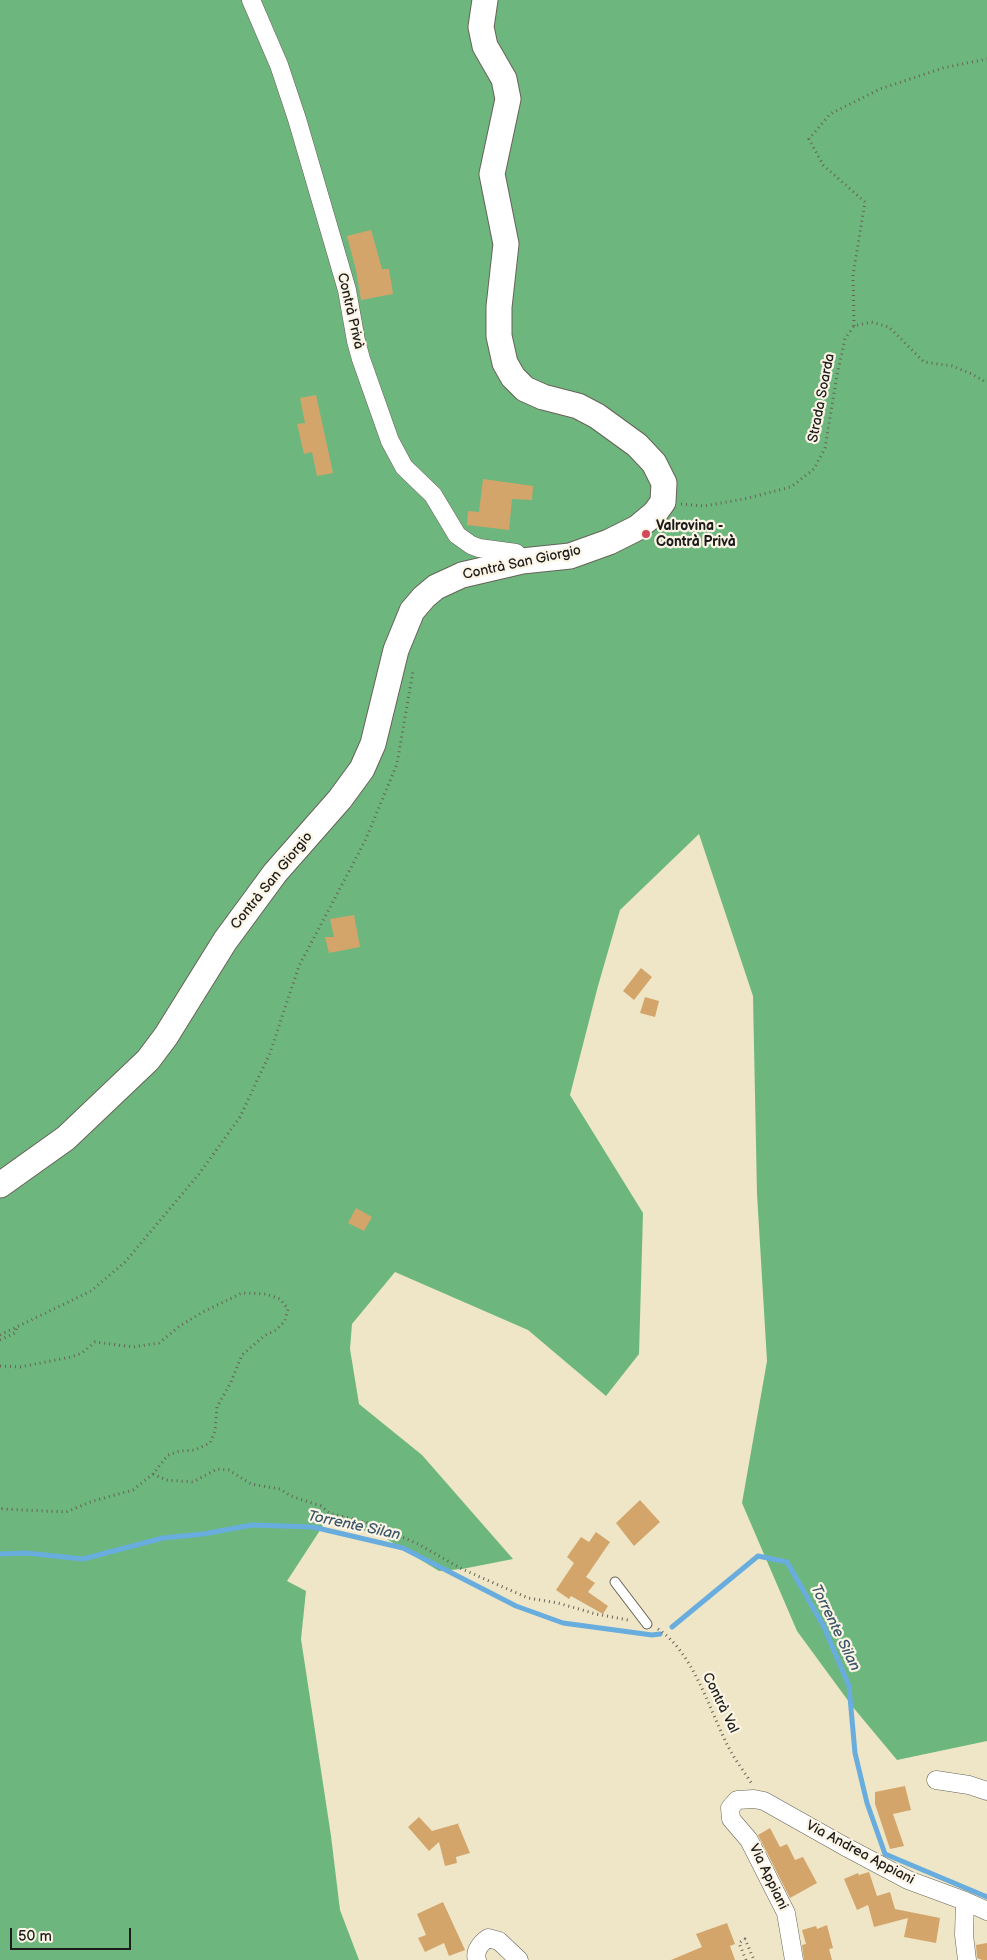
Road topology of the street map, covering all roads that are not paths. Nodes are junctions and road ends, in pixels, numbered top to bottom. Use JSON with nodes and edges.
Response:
{"nodes":[{"id":1,"x":251,"y":0,"type":"edge"},
{"id":2,"x":485,"y":0,"type":"edge"},
{"id":3,"x":522,"y":561,"type":"junction"},
{"id":4,"x":0,"y":1185,"type":"edge"},
{"id":5,"x":614,"y":1582,"type":"dead end"},
{"id":6,"x":647,"y":1624,"type":"road end"},
{"id":7,"x":936,"y":1780,"type":"dead end"},
{"id":8,"x":987,"y":1790,"type":"edge"},
{"id":9,"x":764,"y":1801,"type":"joint"},
{"id":10,"x":965,"y":1900,"type":"junction"},
{"id":11,"x":987,"y":1911,"type":"edge"},
{"id":12,"x":477,"y":1960,"type":"edge"},
{"id":13,"x":519,"y":1960,"type":"edge"},
{"id":14,"x":794,"y":1960,"type":"edge"},
{"id":15,"x":967,"y":1960,"type":"edge"}],
"edges":[{"from":1,"to":3,"type":"street","name":"Contrà Privà"},
{"from":2,"to":3,"type":"street","name":"Contrà San Giorgio"},
{"from":3,"to":4,"type":"street","name":"Contrà San Giorgio"},
{"from":5,"to":6,"type":"lane"},
{"from":7,"to":8,"type":"street"},
{"from":9,"to":10,"type":"street","name":"Via Andrea Appiani"},
{"from":9,"to":14,"type":"street","name":"Via Appiani"},
{"from":10,"to":11,"type":"street","name":"Via Andrea Appiani"},
{"from":10,"to":15,"type":"street"},
{"from":12,"to":13,"type":"street"}]}
